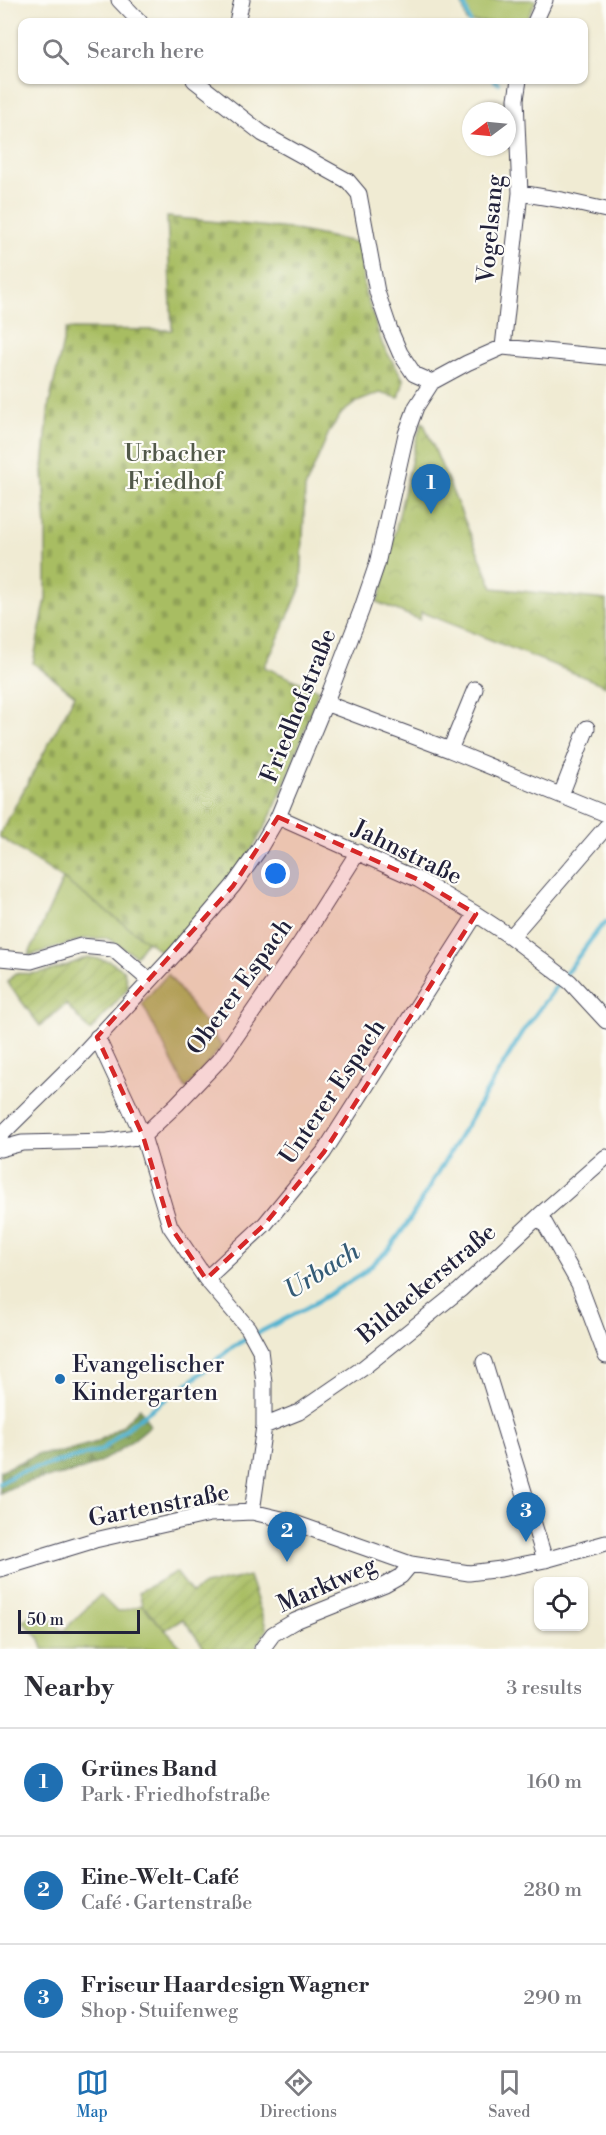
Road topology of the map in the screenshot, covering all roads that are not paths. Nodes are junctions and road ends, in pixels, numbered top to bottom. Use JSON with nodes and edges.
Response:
{"nodes":[{"id":1,"x":119,"y":0,"type":"edge"},
{"id":2,"x":242,"y":0,"type":"edge"},
{"id":3,"x":545,"y":0,"type":"edge"},
{"id":4,"x":136,"y":18,"type":"edge"},
{"id":5,"x":238,"y":18,"type":"edge"},
{"id":6,"x":537,"y":18,"type":"edge"},
{"id":7,"x":203,"y":84,"type":"edge"},
{"id":8,"x":518,"y":84,"type":"edge"},
{"id":9,"x":520,"y":193,"type":"junction"},
{"id":10,"x":606,"y":210,"type":"edge"},
{"id":11,"x":503,"y":347,"type":"junction"},
{"id":12,"x":606,"y":357,"type":"edge"},
{"id":13,"x":432,"y":382,"type":"junction"},
{"id":14,"x":475,"y":689,"type":"dead end"},
{"id":15,"x":325,"y":704,"type":"junction"},
{"id":16,"x":587,"y":728,"type":"dead end"},
{"id":17,"x":450,"y":750,"type":"junction"},
{"id":18,"x":561,"y":795,"type":"junction"},
{"id":19,"x":606,"y":814,"type":"edge"},
{"id":20,"x":278,"y":817,"type":"junction"},
{"id":21,"x":606,"y":827,"type":"edge"},
{"id":22,"x":358,"y":852,"type":"junction"},
{"id":23,"x":476,"y":914,"type":"junction"},
{"id":24,"x":511,"y":937,"type":"junction"},
{"id":25,"x":0,"y":958,"type":"edge"},
{"id":26,"x":149,"y":980,"type":"junction"},
{"id":27,"x":606,"y":1021,"type":"edge"},
{"id":28,"x":97,"y":1037,"type":"junction"},
{"id":29,"x":0,"y":1136,"type":"edge"},
{"id":30,"x":143,"y":1136,"type":"junction"},
{"id":31,"x":0,"y":1149,"type":"edge"},
{"id":32,"x":606,"y":1157,"type":"edge"},
{"id":33,"x":540,"y":1215,"type":"junction"},
{"id":34,"x":206,"y":1279,"type":"junction"},
{"id":35,"x":606,"y":1356,"type":"edge"},
{"id":36,"x":484,"y":1362,"type":"dead end"},
{"id":37,"x":264,"y":1426,"type":"junction"},
{"id":38,"x":252,"y":1512,"type":"junction"},
{"id":39,"x":606,"y":1543,"type":"edge"},
{"id":40,"x":545,"y":1560,"type":"junction"},
{"id":41,"x":411,"y":1564,"type":"junction"},
{"id":42,"x":0,"y":1569,"type":"edge"},
{"id":43,"x":262,"y":1649,"type":"edge"}],
"edges":[{"from":1,"to":4,"type":"street"},
{"from":2,"to":5,"type":"street"},
{"from":3,"to":6,"type":"street"},
{"from":7,"to":13,"type":"street"},
{"from":8,"to":9,"type":"street","name":"Vogelsang"},
{"from":9,"to":10,"type":"street"},
{"from":9,"to":11,"type":"street","name":"Vogelsang"},
{"from":11,"to":12,"type":"street","name":"Friedhofstraße"},
{"from":11,"to":13,"type":"street","name":"Friedhofstraße"},
{"from":13,"to":15,"type":"street","name":"Friedhofstraße"},
{"from":14,"to":17,"type":"street"},
{"from":15,"to":17,"type":"street"},
{"from":15,"to":20,"type":"street","name":"Friedhofstraße"},
{"from":16,"to":18,"type":"street"},
{"from":17,"to":18,"type":"street"},
{"from":18,"to":19,"type":"street"},
{"from":20,"to":22,"type":"street","name":"Jahnstraße"},
{"from":20,"to":26,"type":"street","name":"Friedhofstraße"},
{"from":21,"to":24,"type":"street"},
{"from":22,"to":23,"type":"street","name":"Jahnstraße"},
{"from":22,"to":30,"type":"street","name":"Oberer Espach"},
{"from":23,"to":24,"type":"street","name":"Jahnstraße"},
{"from":23,"to":34,"type":"street","name":"Unterer Espach"},
{"from":24,"to":27,"type":"street","name":"Jahnstraße"},
{"from":25,"to":26,"type":"street"},
{"from":26,"to":28,"type":"street","name":"Friedhofstraße"},
{"from":28,"to":29,"type":"street","name":"Friedhofstraße"},
{"from":28,"to":30,"type":"street"},
{"from":30,"to":31,"type":"street"},
{"from":30,"to":34,"type":"street"},
{"from":32,"to":33,"type":"street","name":"Bildackerstraße"},
{"from":33,"to":35,"type":"street"},
{"from":33,"to":37,"type":"street","name":"Bildackerstraße"},
{"from":34,"to":37,"type":"street"},
{"from":36,"to":40,"type":"street"},
{"from":37,"to":38,"type":"street"},
{"from":38,"to":41,"type":"street","name":"Gartenstraße"},
{"from":38,"to":42,"type":"street","name":"Gartenstraße"},
{"from":39,"to":40,"type":"street","name":"Gartenstraße"},
{"from":40,"to":41,"type":"street","name":"Gartenstraße"},
{"from":41,"to":43,"type":"street","name":"Marktweg"}]}
